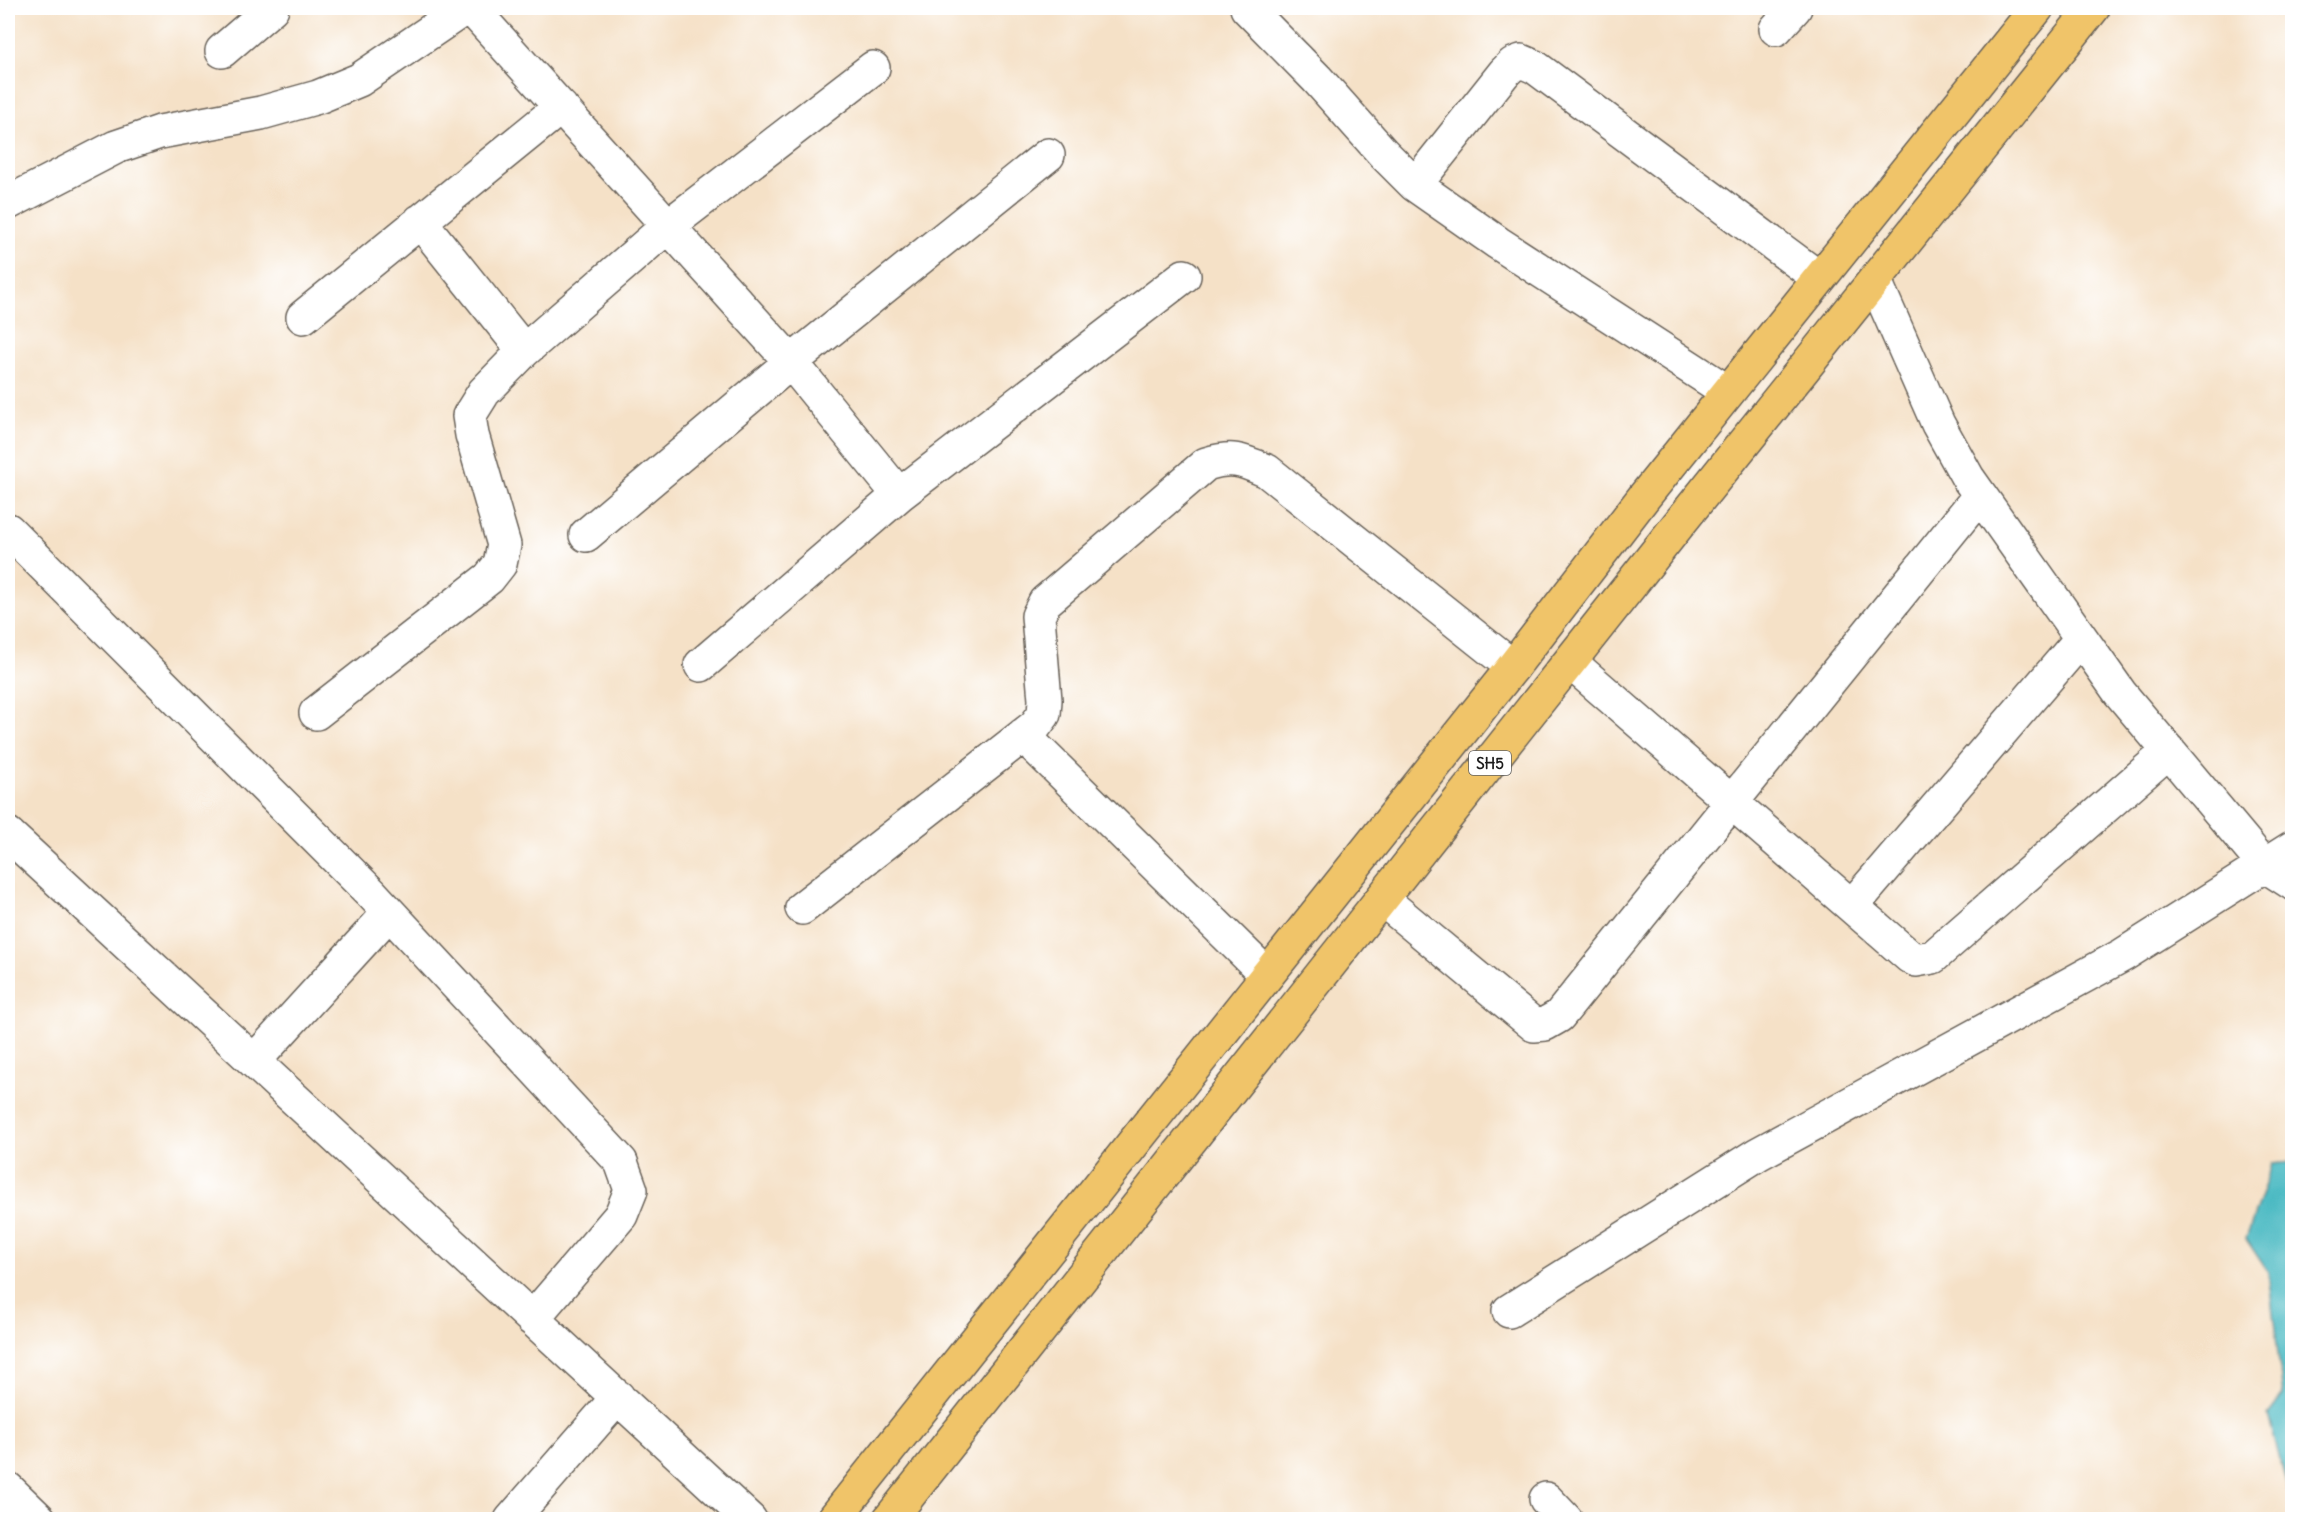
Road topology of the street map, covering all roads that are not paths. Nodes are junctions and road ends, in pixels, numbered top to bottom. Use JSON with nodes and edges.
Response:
{"nodes":[{"id":1,"x":272,"y":8,"type":"edge"},
{"id":2,"x":465,"y":8,"type":"edge"},
{"id":3,"x":471,"y":8,"type":"edge"},
{"id":4,"x":1247,"y":8,"type":"edge"},
{"id":5,"x":2037,"y":8,"type":"edge"},
{"id":6,"x":2093,"y":8,"type":"edge"},
{"id":7,"x":222,"y":51,"type":"dead end"},
{"id":8,"x":873,"y":68,"type":"dead end"},
{"id":9,"x":561,"y":107,"type":"junction"},
{"id":10,"x":1048,"y":155,"type":"dead end"},
{"id":11,"x":1415,"y":185,"type":"junction"},
{"id":12,"x":8,"y":203,"type":"edge"},
{"id":13,"x":420,"y":221,"type":"junction"},
{"id":14,"x":668,"y":226,"type":"junction"},
{"id":15,"x":1184,"y":276,"type":"dead end"},
{"id":16,"x":1819,"y":278,"type":"junction"},
{"id":17,"x":1875,"y":281,"type":"junction"},
{"id":18,"x":303,"y":317,"type":"dead end"},
{"id":19,"x":524,"y":351,"type":"junction"},
{"id":20,"x":791,"y":362,"type":"junction"},
{"id":21,"x":1728,"y":392,"type":"junction"},
{"id":22,"x":899,"y":495,"type":"junction"},
{"id":23,"x":1980,"y":495,"type":"junction"},
{"id":24,"x":8,"y":530,"type":"edge"},
{"id":25,"x":586,"y":535,"type":"dead end"},
{"id":26,"x":2082,"y":639,"type":"junction"},
{"id":27,"x":1570,"y":662,"type":"junction"},
{"id":28,"x":701,"y":665,"type":"dead end"},
{"id":29,"x":1513,"y":667,"type":"junction"},
{"id":30,"x":316,"y":713,"type":"dead end"},
{"id":31,"x":1023,"y":735,"type":"junction"},
{"id":32,"x":2169,"y":751,"type":"junction"},
{"id":33,"x":1731,"y":801,"type":"junction"},
{"id":34,"x":8,"y":834,"type":"edge"},
{"id":35,"x":2292,"y":848,"type":"edge"},
{"id":36,"x":2264,"y":865,"type":"junction"},
{"id":37,"x":2292,"y":883,"type":"edge"},
{"id":38,"x":1382,"y":899,"type":"junction"},
{"id":39,"x":1852,"y":906,"type":"junction"},
{"id":40,"x":802,"y":908,"type":"dead end"},
{"id":41,"x":389,"y":913,"type":"junction"},
{"id":42,"x":1268,"y":975,"type":"junction"},
{"id":43,"x":254,"y":1061,"type":"junction"},
{"id":44,"x":1509,"y":1311,"type":"dead end"},
{"id":45,"x":532,"y":1319,"type":"junction"},
{"id":46,"x":618,"y":1398,"type":"junction"},
{"id":47,"x":8,"y":1489,"type":"edge"},
{"id":48,"x":40,"y":1520,"type":"edge"},
{"id":49,"x":511,"y":1520,"type":"edge"},
{"id":50,"x":750,"y":1520,"type":"edge"},
{"id":51,"x":833,"y":1520,"type":"edge"},
{"id":52,"x":889,"y":1520,"type":"edge"}],
"edges":[{"from":1,"to":7,"type":"street"},
{"from":2,"to":12,"type":"street"},
{"from":3,"to":9,"type":"street"},
{"from":4,"to":11,"type":"street"},
{"from":5,"to":16,"type":"main road","number":"SH5"},
{"from":6,"to":17,"type":"main road","number":"SH5"},
{"from":8,"to":14,"type":"street"},
{"from":9,"to":13,"type":"street"},
{"from":9,"to":14,"type":"street"},
{"from":10,"to":20,"type":"street"},
{"from":11,"to":16,"type":"street"},
{"from":11,"to":21,"type":"street"},
{"from":13,"to":18,"type":"street"},
{"from":13,"to":19,"type":"street"},
{"from":14,"to":19,"type":"street"},
{"from":14,"to":20,"type":"street"},
{"from":15,"to":22,"type":"street"},
{"from":16,"to":21,"type":"main road","number":"SH5"},
{"from":17,"to":23,"type":"street"},
{"from":17,"to":27,"type":"main road","number":"SH5"},
{"from":19,"to":30,"type":"street"},
{"from":20,"to":22,"type":"street"},
{"from":20,"to":25,"type":"street"},
{"from":21,"to":29,"type":"main road","number":"SH5"},
{"from":22,"to":28,"type":"street"},
{"from":23,"to":26,"type":"street"},
{"from":23,"to":33,"type":"street"},
{"from":24,"to":41,"type":"street"},
{"from":26,"to":32,"type":"street"},
{"from":26,"to":39,"type":"street"},
{"from":27,"to":33,"type":"street"},
{"from":27,"to":38,"type":"main road","number":"SH5"},
{"from":29,"to":31,"type":"street"},
{"from":29,"to":42,"type":"main road","number":"SH5"},
{"from":31,"to":40,"type":"street"},
{"from":31,"to":42,"type":"street"},
{"from":32,"to":36,"type":"street"},
{"from":32,"to":39,"type":"street"},
{"from":33,"to":38,"type":"street"},
{"from":33,"to":39,"type":"street"},
{"from":34,"to":43,"type":"street"},
{"from":35,"to":36,"type":"street"},
{"from":36,"to":37,"type":"street"},
{"from":36,"to":44,"type":"street"},
{"from":38,"to":52,"type":"main road","number":"SH5"},
{"from":41,"to":43,"type":"street"},
{"from":41,"to":45,"type":"street"},
{"from":42,"to":51,"type":"main road","number":"SH5"},
{"from":43,"to":45,"type":"street"},
{"from":45,"to":46,"type":"street"},
{"from":46,"to":49,"type":"street"},
{"from":46,"to":50,"type":"street"},
{"from":47,"to":48,"type":"street"}]}
